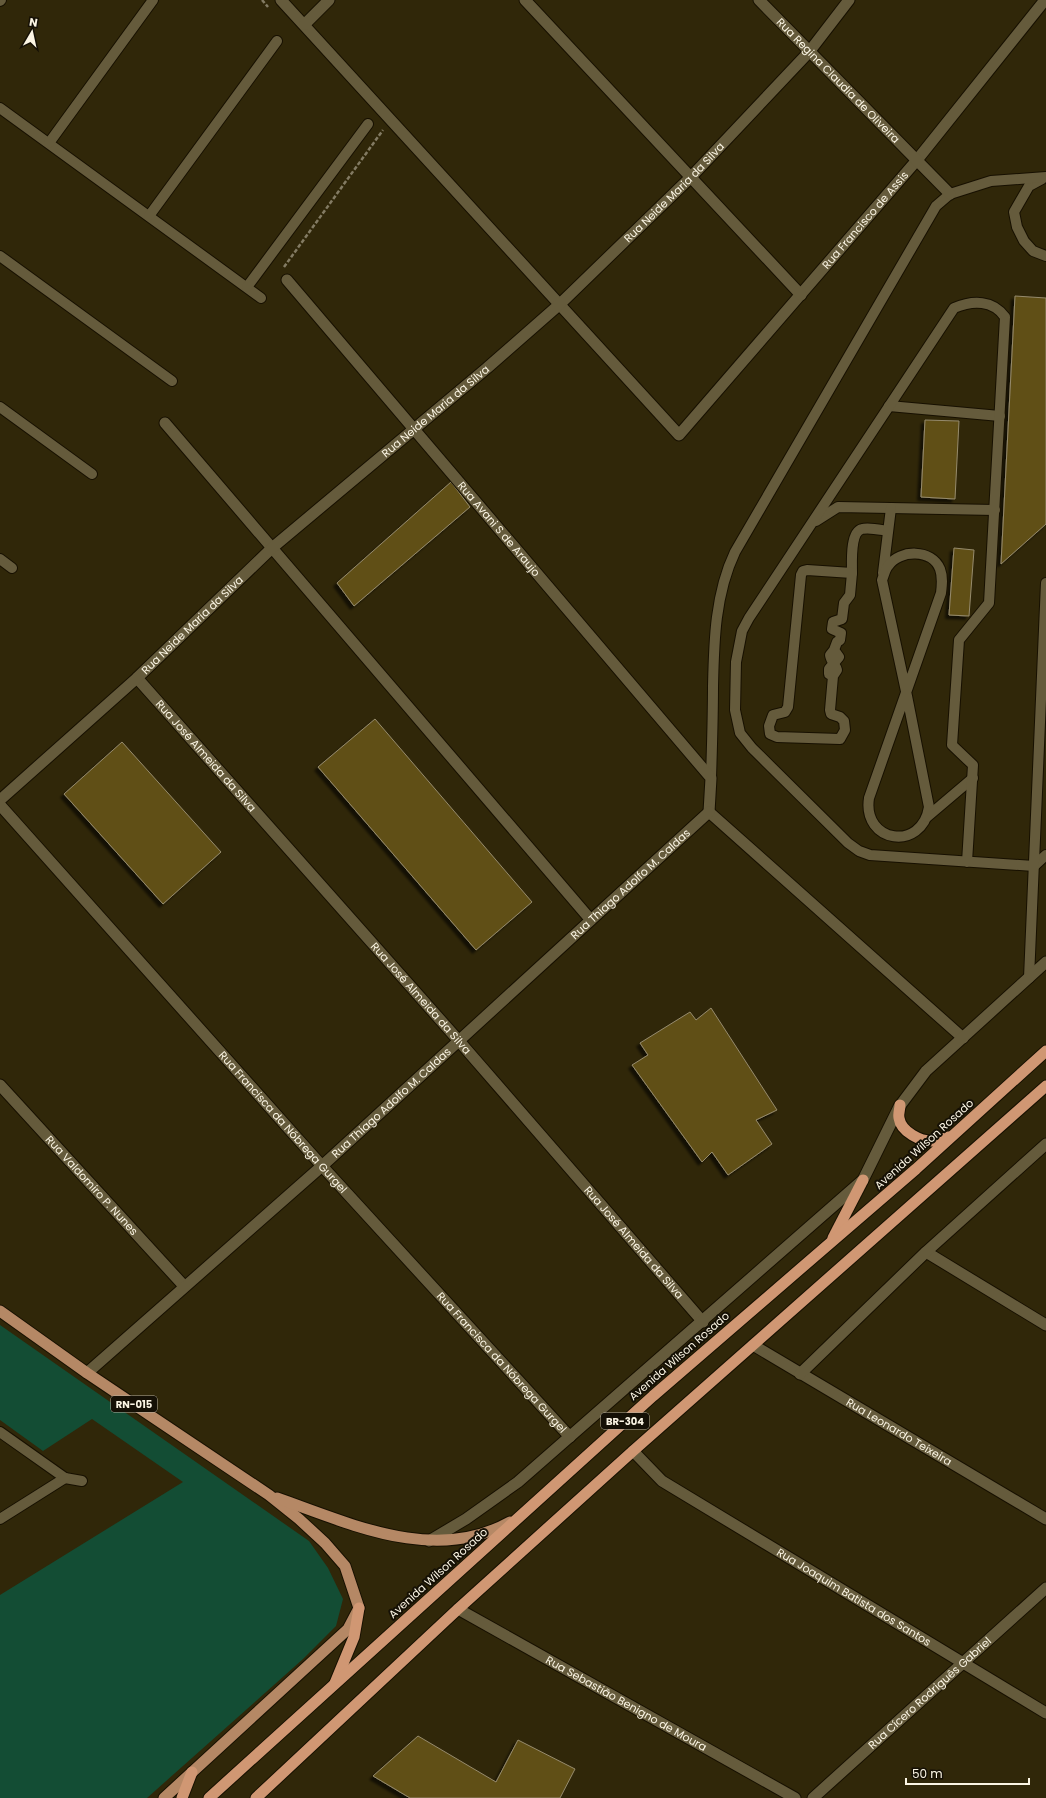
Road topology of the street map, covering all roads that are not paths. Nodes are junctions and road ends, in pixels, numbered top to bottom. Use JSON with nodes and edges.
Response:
{"nodes":[{"id":1,"x":154,"y":0,"type":"edge"},
{"id":2,"x":281,"y":0,"type":"edge"},
{"id":3,"x":330,"y":0,"type":"edge"},
{"id":4,"x":525,"y":0,"type":"edge"},
{"id":5,"x":759,"y":0,"type":"edge"},
{"id":6,"x":849,"y":0,"type":"edge"},
{"id":7,"x":1046,"y":0,"type":"edge"},
{"id":8,"x":304,"y":24,"type":"junction"},
{"id":9,"x":276,"y":41,"type":"dead end"},
{"id":10,"x":809,"y":52,"type":"junction"},
{"id":11,"x":0,"y":108,"type":"edge"},
{"id":12,"x":368,"y":124,"type":"dead end"},
{"id":13,"x":49,"y":143,"type":"junction"},
{"id":14,"x":917,"y":160,"type":"junction"},
{"id":15,"x":691,"y":177,"type":"junction"},
{"id":16,"x":1046,"y":177,"type":"edge"},
{"id":17,"x":950,"y":194,"type":"junction"},
{"id":18,"x":149,"y":216,"type":"junction"},
{"id":19,"x":0,"y":256,"type":"edge"},
{"id":20,"x":1046,"y":256,"type":"edge"},
{"id":21,"x":284,"y":276,"type":"road end"},
{"id":22,"x":247,"y":287,"type":"junction"},
{"id":23,"x":801,"y":295,"type":"junction"},
{"id":24,"x":261,"y":298,"type":"dead end"},
{"id":25,"x":560,"y":304,"type":"junction"},
{"id":26,"x":172,"y":381,"type":"dead end"},
{"id":27,"x":889,"y":406,"type":"junction"},
{"id":28,"x":0,"y":407,"type":"edge"},
{"id":29,"x":1000,"y":416,"type":"junction"},
{"id":30,"x":165,"y":422,"type":"dead end"},
{"id":31,"x":414,"y":428,"type":"junction"},
{"id":32,"x":92,"y":474,"type":"dead end"},
{"id":33,"x":891,"y":508,"type":"junction"},
{"id":34,"x":995,"y":510,"type":"junction"},
{"id":35,"x":812,"y":523,"type":"junction"},
{"id":36,"x":888,"y":531,"type":"junction"},
{"id":37,"x":272,"y":548,"type":"junction"},
{"id":38,"x":0,"y":559,"type":"edge"},
{"id":39,"x":12,"y":568,"type":"dead end"},
{"id":40,"x":852,"y":573,"type":"junction"},
{"id":41,"x":882,"y":580,"type":"junction"},
{"id":42,"x":1046,"y":585,"type":"edge"},
{"id":43,"x":1045,"y":624,"type":"edge"},
{"id":44,"x":137,"y":678,"type":"junction"},
{"id":45,"x":907,"y":696,"type":"junction"},
{"id":46,"x":711,"y":778,"type":"junction"},
{"id":47,"x":973,"y":778,"type":"junction"},
{"id":48,"x":0,"y":800,"type":"edge"},
{"id":49,"x":0,"y":805,"type":"edge"},
{"id":50,"x":709,"y":812,"type":"junction"},
{"id":51,"x":928,"y":817,"type":"junction"},
{"id":52,"x":1046,"y":855,"type":"edge"},
{"id":53,"x":968,"y":862,"type":"junction"},
{"id":54,"x":1034,"y":866,"type":"junction"},
{"id":55,"x":590,"y":919,"type":"junction"},
{"id":56,"x":1046,"y":962,"type":"edge"},
{"id":57,"x":1029,"y":978,"type":"junction"},
{"id":58,"x":963,"y":1038,"type":"junction"},
{"id":59,"x":459,"y":1041,"type":"junction"},
{"id":60,"x":1046,"y":1051,"type":"edge"},
{"id":61,"x":0,"y":1085,"type":"edge"},
{"id":62,"x":1046,"y":1086,"type":"edge"},
{"id":63,"x":900,"y":1105,"type":"junction"},
{"id":64,"x":954,"y":1135,"type":"junction"},
{"id":65,"x":1044,"y":1148,"type":"edge"},
{"id":66,"x":322,"y":1166,"type":"junction"},
{"id":67,"x":863,"y":1180,"type":"junction"},
{"id":68,"x":830,"y":1244,"type":"junction"},
{"id":69,"x":926,"y":1252,"type":"junction"},
{"id":70,"x":184,"y":1286,"type":"junction"},
{"id":71,"x":0,"y":1311,"type":"edge"},
{"id":72,"x":703,"y":1322,"type":"junction"},
{"id":73,"x":1046,"y":1325,"type":"edge"},
{"id":74,"x":753,"y":1345,"type":"junction"},
{"id":75,"x":87,"y":1373,"type":"junction"},
{"id":76,"x":800,"y":1374,"type":"junction"},
{"id":77,"x":0,"y":1432,"type":"edge"},
{"id":78,"x":570,"y":1437,"type":"junction"},
{"id":79,"x":633,"y":1452,"type":"junction"},
{"id":80,"x":65,"y":1478,"type":"junction"},
{"id":81,"x":82,"y":1481,"type":"dead end"},
{"id":82,"x":269,"y":1495,"type":"junction"},
{"id":83,"x":520,"y":1517,"type":"junction"},
{"id":84,"x":0,"y":1519,"type":"edge"},
{"id":85,"x":1046,"y":1520,"type":"edge"},
{"id":86,"x":429,"y":1541,"type":"junction"},
{"id":87,"x":1046,"y":1588,"type":"edge"},
{"id":88,"x":358,"y":1608,"type":"junction"},
{"id":89,"x":458,"y":1609,"type":"junction"},
{"id":90,"x":963,"y":1663,"type":"junction"},
{"id":91,"x":333,"y":1687,"type":"junction"},
{"id":92,"x":1046,"y":1713,"type":"edge"},
{"id":93,"x":192,"y":1772,"type":"junction"},
{"id":94,"x":164,"y":1798,"type":"edge"},
{"id":95,"x":182,"y":1798,"type":"edge"},
{"id":96,"x":209,"y":1798,"type":"edge"},
{"id":97,"x":256,"y":1798,"type":"edge"},
{"id":98,"x":795,"y":1798,"type":"edge"},
{"id":99,"x":813,"y":1798,"type":"edge"}],
"edges":[{"from":1,"to":13,"type":"lane"},
{"from":2,"to":8,"type":"street"},
{"from":3,"to":8,"type":"street"},
{"from":4,"to":15,"type":"street"},
{"from":5,"to":10,"type":"street","name":"Rua Regina Claudia de Oliveira"},
{"from":6,"to":10,"type":"street","name":"Rua Neide Maria da Silva"},
{"from":7,"to":14,"type":"street","name":"Rua Francisco de Assis"},
{"from":8,"to":25,"type":"street"},
{"from":9,"to":18,"type":"lane"},
{"from":10,"to":14,"type":"street","name":"Rua Regina Claudia de Oliveira"},
{"from":10,"to":15,"type":"street","name":"Rua Neide Maria da Silva"},
{"from":11,"to":13,"type":"lane"},
{"from":12,"to":22,"type":"lane"},
{"from":13,"to":18,"type":"lane"},
{"from":14,"to":17,"type":"street","name":"Rua Regina Claudia de Oliveira"},
{"from":14,"to":23,"type":"street","name":"Rua Francisco de Assis"},
{"from":15,"to":23,"type":"street"},
{"from":15,"to":25,"type":"street","name":"Rua Neide Maria da Silva"},
{"from":16,"to":17,"type":"lane"},
{"from":16,"to":20,"type":"lane"},
{"from":17,"to":46,"type":"lane"},
{"from":18,"to":22,"type":"lane"},
{"from":19,"to":26,"type":"lane"},
{"from":21,"to":31,"type":"street","name":"Rua Avani S de Araujo"},
{"from":22,"to":24,"type":"lane"},
{"from":23,"to":25,"type":"street","name":"Rua Francisco de Assis"},
{"from":25,"to":31,"type":"street","name":"Rua Neide Maria da Silva"},
{"from":27,"to":29,"type":"lane"},
{"from":27,"to":29,"type":"lane"},
{"from":27,"to":35,"type":"lane"},
{"from":28,"to":32,"type":"lane"},
{"from":29,"to":34,"type":"lane"},
{"from":30,"to":37,"type":"street"},
{"from":31,"to":37,"type":"street","name":"Rua Neide Maria da Silva"},
{"from":31,"to":46,"type":"street","name":"Rua Avani S de Araujo"},
{"from":33,"to":34,"type":"lane"},
{"from":33,"to":35,"type":"lane"},
{"from":33,"to":36,"type":"lane"},
{"from":34,"to":47,"type":"lane"},
{"from":35,"to":53,"type":"lane"},
{"from":36,"to":40,"type":"lane"},
{"from":36,"to":41,"type":"lane"},
{"from":37,"to":44,"type":"street","name":"Rua Neide Maria da Silva"},
{"from":37,"to":55,"type":"street"},
{"from":38,"to":39,"type":"lane"},
{"from":40,"to":40,"type":"lane"},
{"from":41,"to":45,"type":"lane"},
{"from":41,"to":45,"type":"lane"},
{"from":42,"to":43,"type":"lane"},
{"from":43,"to":54,"type":"lane"},
{"from":44,"to":48,"type":"street","name":"Rua Neide Maria da Silva"},
{"from":44,"to":59,"type":"street","name":"Rua José Almeida da Silva"},
{"from":45,"to":51,"type":"lane"},
{"from":45,"to":51,"type":"lane"},
{"from":46,"to":50,"type":"street"},
{"from":47,"to":51,"type":"lane"},
{"from":47,"to":53,"type":"lane"},
{"from":49,"to":66,"type":"street","name":"Rua Francisca da Nóbrega Gurgel"},
{"from":50,"to":55,"type":"street","name":"Rua Thiago Adolfo M. Caldas"},
{"from":50,"to":58,"type":"street"},
{"from":52,"to":54,"type":"lane"},
{"from":53,"to":54,"type":"lane"},
{"from":54,"to":57,"type":"lane"},
{"from":55,"to":59,"type":"street","name":"Rua Thiago Adolfo M. Caldas"},
{"from":56,"to":57,"type":"street"},
{"from":57,"to":58,"type":"street"},
{"from":58,"to":63,"type":"street"},
{"from":59,"to":66,"type":"street","name":"Rua Thiago Adolfo M. Caldas"},
{"from":59,"to":72,"type":"street","name":"Rua José Almeida da Silva"},
{"from":60,"to":64,"type":"highway","name":"Avenida Wilson Rosado","number":"BR-304"},
{"from":61,"to":70,"type":"street","name":"Rua Valdomiro P. Nunes"},
{"from":62,"to":74,"type":"highway","number":"BR-304"},
{"from":63,"to":64,"type":"highway"},
{"from":63,"to":67,"type":"street"},
{"from":64,"to":68,"type":"highway","name":"Avenida Wilson Rosado","number":"BR-304"},
{"from":65,"to":69,"type":"street"},
{"from":66,"to":70,"type":"street","name":"Rua Thiago Adolfo M. Caldas"},
{"from":66,"to":78,"type":"street","name":"Rua Francisca da Nóbrega Gurgel"},
{"from":67,"to":68,"type":"highway"},
{"from":67,"to":72,"type":"street"},
{"from":68,"to":83,"type":"highway","name":"Avenida Wilson Rosado","number":"BR-304"},
{"from":69,"to":73,"type":"street"},
{"from":69,"to":76,"type":"street"},
{"from":70,"to":75,"type":"street","name":"Rua Thiago Adolfo M. Caldas"},
{"from":71,"to":75,"type":"main road","number":"RN-015"},
{"from":72,"to":78,"type":"street"},
{"from":74,"to":76,"type":"street","name":"Rua Leonardo Teixeira"},
{"from":74,"to":79,"type":"highway","number":"BR-304"},
{"from":75,"to":82,"type":"main road","number":"RN-015"},
{"from":76,"to":85,"type":"street","name":"Rua Leonardo Teixeira"},
{"from":77,"to":80,"type":"lane"},
{"from":78,"to":86,"type":"street"},
{"from":79,"to":89,"type":"highway","number":"BR-304"},
{"from":79,"to":90,"type":"street","name":"Rua Joaquim Batista dos Santos"},
{"from":80,"to":81,"type":"lane"},
{"from":80,"to":84,"type":"lane"},
{"from":82,"to":86,"type":"main road"},
{"from":82,"to":88,"type":"main road"},
{"from":83,"to":86,"type":"main road"},
{"from":83,"to":91,"type":"highway","name":"Avenida Wilson Rosado","number":"BR-304"},
{"from":87,"to":90,"type":"street","name":"Rua Cícero Rodriguês Gabriel"},
{"from":88,"to":91,"type":"highway"},
{"from":88,"to":93,"type":"main road"},
{"from":89,"to":97,"type":"highway","number":"BR-304"},
{"from":89,"to":98,"type":"street","name":"Rua Sebastião Benigno de Moura"},
{"from":90,"to":92,"type":"street","name":"Rua Joaquim Batista dos Santos"},
{"from":90,"to":99,"type":"street","name":"Rua Cícero Rodriguês Gabriel"},
{"from":91,"to":96,"type":"highway","name":"Avenida Wilson Rosado","number":"BR-304"},
{"from":93,"to":94,"type":"main road"},
{"from":93,"to":95,"type":"highway"}]}
